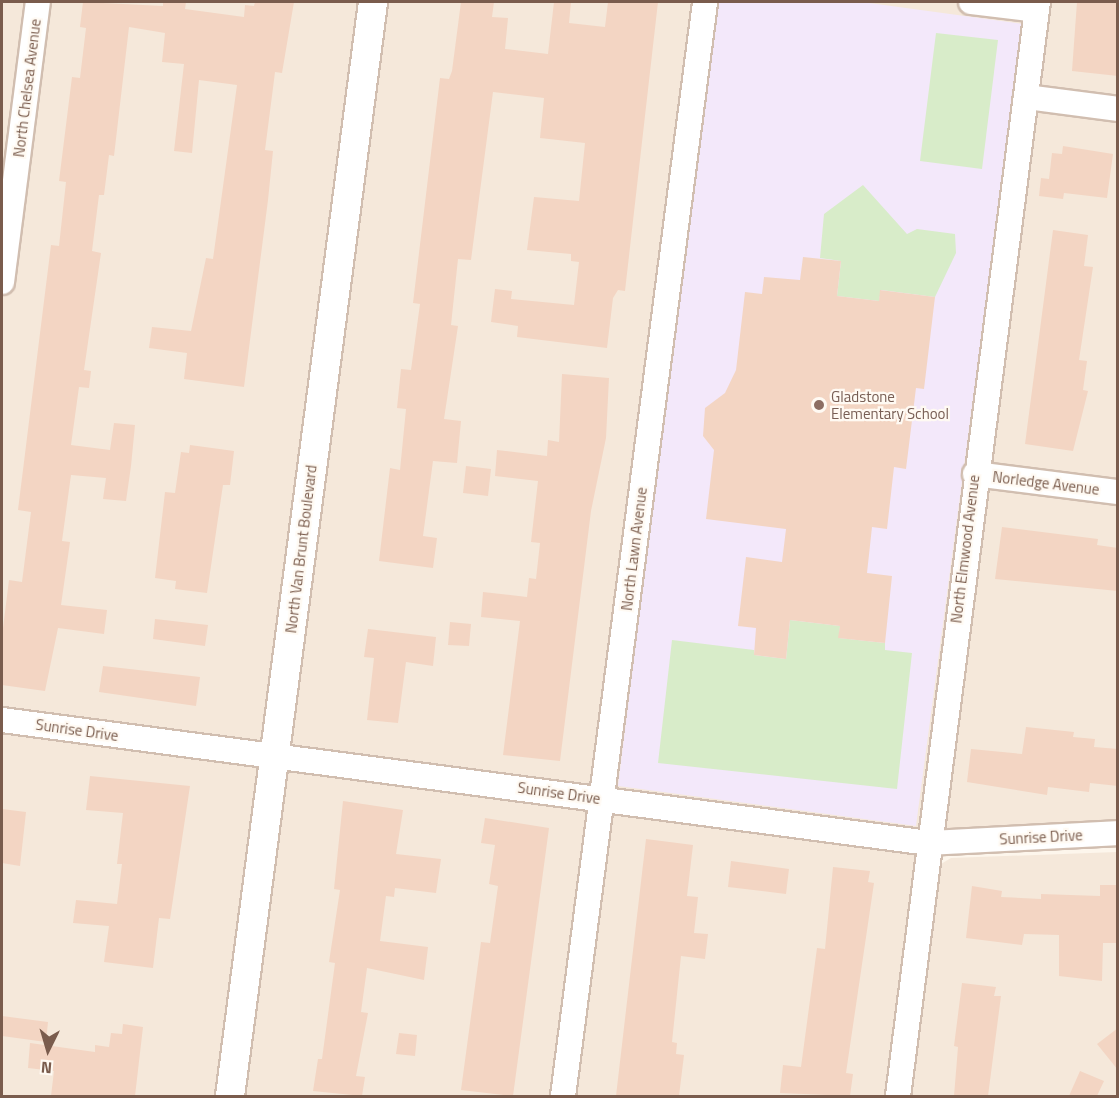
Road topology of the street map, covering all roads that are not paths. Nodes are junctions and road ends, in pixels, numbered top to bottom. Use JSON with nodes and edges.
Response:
{"nodes":[{"id":1,"x":38,"y":2,"type":"edge"},
{"id":2,"x":373,"y":2,"type":"edge"},
{"id":3,"x":705,"y":2,"type":"edge"},
{"id":4,"x":971,"y":2,"type":"edge"},
{"id":5,"x":1037,"y":6,"type":"edge"},
{"id":6,"x":1026,"y":97,"type":"junction"},
{"id":7,"x":1118,"y":109,"type":"edge"},
{"id":8,"x":2,"y":282,"type":"edge"},
{"id":9,"x":975,"y":474,"type":"junction"},
{"id":10,"x":1118,"y":492,"type":"edge"},
{"id":11,"x":2,"y":720,"type":"edge"},
{"id":12,"x":274,"y":756,"type":"junction"},
{"id":13,"x":602,"y":799,"type":"junction"},
{"id":14,"x":1118,"y":833,"type":"edge"},
{"id":15,"x":928,"y":843,"type":"junction"},
{"id":16,"x":230,"y":1096,"type":"edge"},
{"id":17,"x":563,"y":1096,"type":"edge"},
{"id":18,"x":898,"y":1096,"type":"edge"}],
"edges":[{"from":1,"to":8,"type":"street","name":"North Chelsea Avenue"},
{"from":2,"to":12,"type":"street","name":"North Van Brunt Boulevard"},
{"from":3,"to":13,"type":"street","name":"North Lawn Avenue"},
{"from":4,"to":5,"type":"street"},
{"from":5,"to":6,"type":"street","name":"North Elmwood Avenue"},
{"from":6,"to":7,"type":"street"},
{"from":6,"to":9,"type":"street","name":"North Elmwood Avenue"},
{"from":9,"to":10,"type":"street","name":"Norledge Avenue"},
{"from":9,"to":15,"type":"street","name":"North Elmwood Avenue"},
{"from":11,"to":12,"type":"street","name":"Sunrise Drive"},
{"from":12,"to":13,"type":"street","name":"Sunrise Drive"},
{"from":12,"to":16,"type":"street","name":"North Van Brunt Boulevard"},
{"from":13,"to":15,"type":"street","name":"Sunrise Drive"},
{"from":13,"to":17,"type":"street","name":"North Lawn Avenue"},
{"from":14,"to":15,"type":"street","name":"Sunrise Drive"},
{"from":15,"to":18,"type":"street","name":"North Elmwood Avenue"}]}
